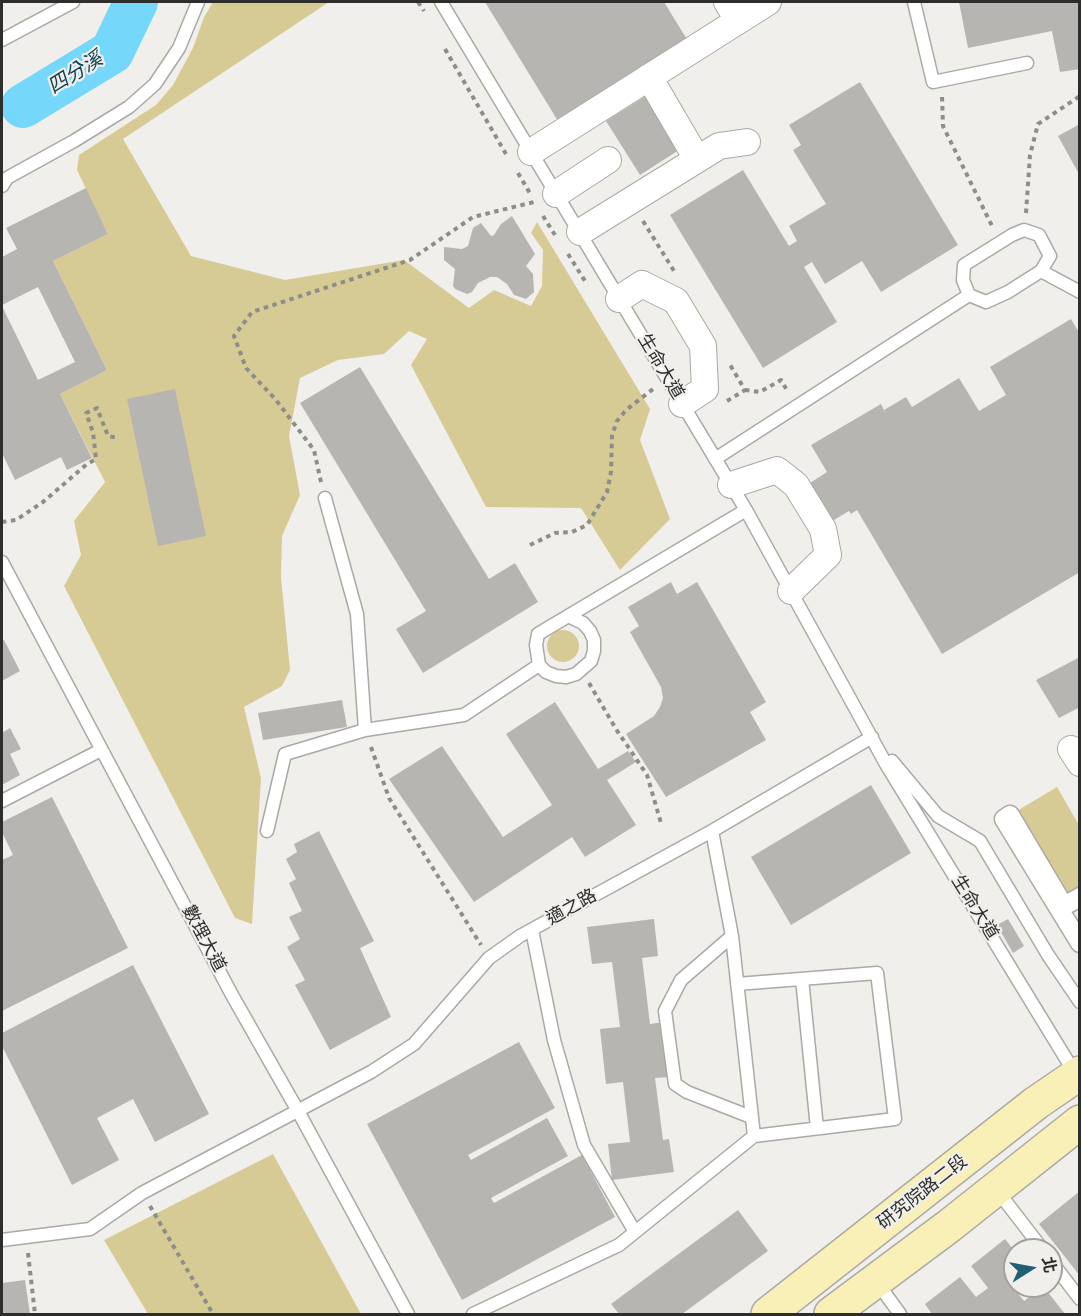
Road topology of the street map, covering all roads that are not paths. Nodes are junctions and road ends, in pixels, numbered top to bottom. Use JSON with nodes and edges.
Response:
{"nodes":[{"id":1,"x":73,"y":2,"type":"edge"},
{"id":2,"x":198,"y":2,"type":"edge"},
{"id":3,"x":441,"y":2,"type":"edge"},
{"id":4,"x":768,"y":2,"type":"edge"},
{"id":5,"x":914,"y":2,"type":"edge"},
{"id":6,"x":733,"y":11,"type":"edge"},
{"id":7,"x":2,"y":40,"type":"edge"},
{"id":8,"x":1027,"y":63,"type":"dead end"},
{"id":9,"x":649,"y":77,"type":"junction"},
{"id":10,"x":747,"y":142,"type":"dead end"},
{"id":11,"x":697,"y":159,"type":"junction"},
{"id":12,"x":608,"y":160,"type":"dead end"},
{"id":13,"x":520,"y":162,"type":"junction"},
{"id":14,"x":3,"y":177,"type":"edge"},
{"id":15,"x":556,"y":194,"type":"junction"},
{"id":16,"x":580,"y":232,"type":"junction"},
{"id":17,"x":1041,"y":271,"type":"junction"},
{"id":18,"x":1080,"y":291,"type":"edge"},
{"id":19,"x":969,"y":295,"type":"junction"},
{"id":20,"x":619,"y":299,"type":"junction"},
{"id":21,"x":682,"y":404,"type":"junction"},
{"id":22,"x":715,"y":459,"type":"junction"},
{"id":23,"x":730,"y":484,"type":"junction"},
{"id":24,"x":325,"y":498,"type":"road end"},
{"id":25,"x":746,"y":510,"type":"junction"},
{"id":26,"x":2,"y":562,"type":"edge"},
{"id":27,"x":791,"y":591,"type":"junction"},
{"id":28,"x":568,"y":616,"type":"junction"},
{"id":29,"x":539,"y":665,"type":"junction"},
{"id":30,"x":365,"y":730,"type":"junction"},
{"id":31,"x":872,"y":737,"type":"junction"},
{"id":32,"x":101,"y":750,"type":"junction"},
{"id":33,"x":2,"y":801,"type":"edge"},
{"id":34,"x":267,"y":831,"type":"dead end"},
{"id":35,"x":712,"y":831,"type":"junction"},
{"id":36,"x":1080,"y":897,"type":"edge"},
{"id":37,"x":532,"y":930,"type":"junction"},
{"id":38,"x":732,"y":936,"type":"junction"},
{"id":39,"x":1080,"y":943,"type":"edge"},
{"id":40,"x":802,"y":979,"type":"junction"},
{"id":41,"x":737,"y":984,"type":"junction"},
{"id":42,"x":1080,"y":1002,"type":"edge"},
{"id":43,"x":1078,"y":1075,"type":"edge"},
{"id":44,"x":298,"y":1111,"type":"junction"},
{"id":45,"x":752,"y":1117,"type":"junction"},
{"id":46,"x":1080,"y":1122,"type":"edge"},
{"id":47,"x":817,"y":1128,"type":"junction"},
{"id":48,"x":753,"y":1136,"type":"junction"},
{"id":49,"x":996,"y":1188,"type":"junction"},
{"id":50,"x":635,"y":1232,"type":"junction"},
{"id":51,"x":1034,"y":1238,"type":"edge"},
{"id":52,"x":2,"y":1240,"type":"edge"},
{"id":53,"x":1063,"y":1277,"type":"edge"},
{"id":54,"x":875,"y":1280,"type":"junction"},
{"id":55,"x":1080,"y":1299,"type":"edge"},
{"id":56,"x":408,"y":1314,"type":"edge"},
{"id":57,"x":473,"y":1314,"type":"edge"},
{"id":58,"x":768,"y":1314,"type":"edge"},
{"id":59,"x":831,"y":1314,"type":"edge"},
{"id":60,"x":900,"y":1314,"type":"edge"}],
"edges":[{"from":1,"to":7,"type":"lane"},
{"from":2,"to":14,"type":"lane"},
{"from":3,"to":13,"type":"lane","name":"生命大道"},
{"from":4,"to":6,"type":"street"},
{"from":5,"to":8,"type":"lane"},
{"from":6,"to":9,"type":"street"},
{"from":9,"to":11,"type":"street"},
{"from":9,"to":13,"type":"street"},
{"from":10,"to":11,"type":"street"},
{"from":11,"to":16,"type":"street"},
{"from":12,"to":15,"type":"street"},
{"from":13,"to":15,"type":"lane","name":"生命大道"},
{"from":15,"to":16,"type":"lane","name":"生命大道"},
{"from":16,"to":20,"type":"lane","name":"生命大道"},
{"from":17,"to":18,"type":"lane"},
{"from":17,"to":19,"type":"lane"},
{"from":17,"to":19,"type":"lane"},
{"from":19,"to":22,"type":"lane"},
{"from":20,"to":21,"type":"lane","name":"生命大道"},
{"from":20,"to":21,"type":"street"},
{"from":21,"to":22,"type":"lane","name":"生命大道"},
{"from":22,"to":23,"type":"lane","name":"生命大道"},
{"from":23,"to":25,"type":"lane","name":"生命大道"},
{"from":23,"to":27,"type":"street"},
{"from":24,"to":30,"type":"lane"},
{"from":25,"to":27,"type":"lane","name":"生命大道"},
{"from":25,"to":28,"type":"lane"},
{"from":26,"to":32,"type":"lane","name":"數理大道"},
{"from":27,"to":31,"type":"lane","name":"生命大道"},
{"from":28,"to":29,"type":"lane"},
{"from":28,"to":29,"type":"lane"},
{"from":29,"to":30,"type":"lane"},
{"from":30,"to":34,"type":"lane"},
{"from":31,"to":35,"type":"lane","name":"適之路"},
{"from":31,"to":42,"type":"lane","name":"生命大道"},
{"from":31,"to":43,"type":"lane","name":"生命大道"},
{"from":32,"to":33,"type":"lane"},
{"from":32,"to":44,"type":"lane","name":"數理大道"},
{"from":35,"to":37,"type":"lane","name":"適之路"},
{"from":35,"to":38,"type":"lane"},
{"from":36,"to":39,"type":"street"},
{"from":37,"to":44,"type":"lane","name":"適之路"},
{"from":37,"to":50,"type":"lane"},
{"from":38,"to":41,"type":"lane"},
{"from":38,"to":45,"type":"lane"},
{"from":40,"to":41,"type":"lane"},
{"from":40,"to":47,"type":"lane"},
{"from":40,"to":47,"type":"lane"},
{"from":41,"to":45,"type":"lane"},
{"from":43,"to":58,"type":"main road","name":"研究院路二段"},
{"from":44,"to":52,"type":"lane","name":"適之路"},
{"from":44,"to":56,"type":"lane","name":"數理大道"},
{"from":45,"to":48,"type":"lane"},
{"from":46,"to":49,"type":"main road"},
{"from":47,"to":48,"type":"lane"},
{"from":48,"to":50,"type":"lane"},
{"from":49,"to":51,"type":"lane"},
{"from":49,"to":54,"type":"main road"},
{"from":50,"to":57,"type":"lane"},
{"from":53,"to":55,"type":"lane"},
{"from":54,"to":59,"type":"main road"},
{"from":54,"to":60,"type":"lane"}]}
